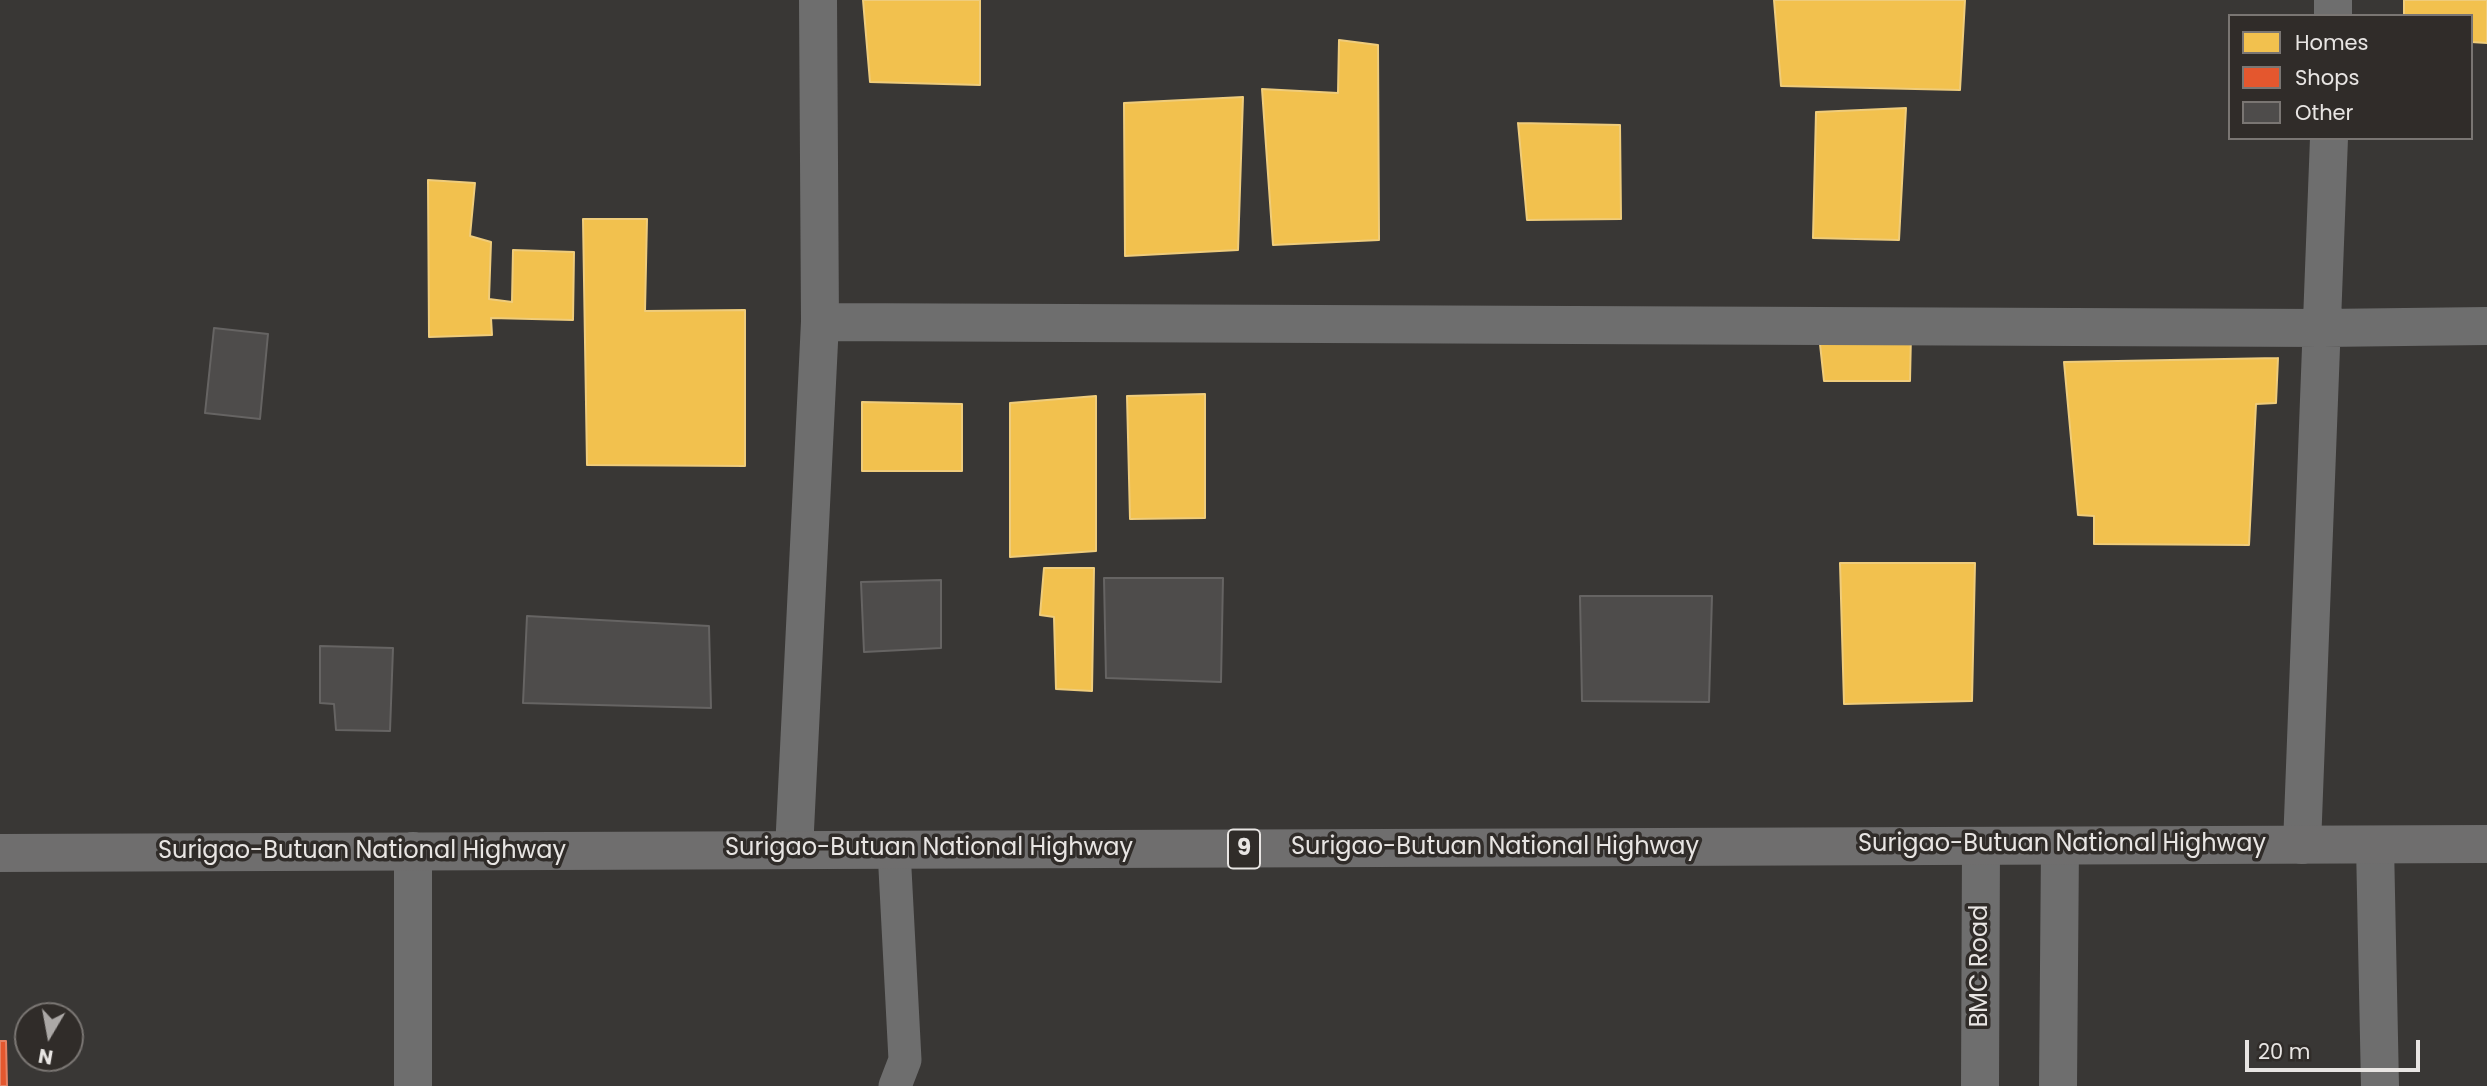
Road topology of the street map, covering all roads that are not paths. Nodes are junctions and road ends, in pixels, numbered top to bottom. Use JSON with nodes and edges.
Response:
{"nodes":[{"id":1,"x":818,"y":0,"type":"edge"},
{"id":2,"x":2329,"y":140,"type":"edge"},
{"id":3,"x":820,"y":322,"type":"junction"},
{"id":4,"x":2487,"y":326,"type":"edge"},
{"id":5,"x":2323,"y":328,"type":"junction"},
{"id":6,"x":2487,"y":844,"type":"edge"},
{"id":7,"x":2302,"y":845,"type":"junction"},
{"id":8,"x":2375,"y":845,"type":"junction"},
{"id":9,"x":1981,"y":846,"type":"junction"},
{"id":10,"x":2060,"y":846,"type":"junction"},
{"id":11,"x":793,"y":850,"type":"junction"},
{"id":12,"x":894,"y":850,"type":"junction"},
{"id":13,"x":413,"y":851,"type":"junction"},
{"id":14,"x":0,"y":853,"type":"edge"},
{"id":15,"x":414,"y":1086,"type":"edge"},
{"id":16,"x":895,"y":1086,"type":"edge"},
{"id":17,"x":1980,"y":1086,"type":"edge"},
{"id":18,"x":2058,"y":1086,"type":"edge"},
{"id":19,"x":2379,"y":1086,"type":"edge"}],
"edges":[{"from":1,"to":3,"type":"street"},
{"from":2,"to":5,"type":"street"},
{"from":3,"to":5,"type":"street"},
{"from":3,"to":11,"type":"street"},
{"from":4,"to":5,"type":"street"},
{"from":5,"to":7,"type":"street"},
{"from":6,"to":8,"type":"main road","name":"Surigao-Butuan National Highway","number":"9"},
{"from":7,"to":8,"type":"main road","name":"Surigao-Butuan National Highway","number":"9"},
{"from":7,"to":10,"type":"main road","name":"Surigao-Butuan National Highway","number":"9"},
{"from":8,"to":19,"type":"street"},
{"from":9,"to":10,"type":"main road","name":"Surigao-Butuan National Highway","number":"9"},
{"from":9,"to":12,"type":"main road","name":"Surigao-Butuan National Highway","number":"9"},
{"from":9,"to":17,"type":"street","name":"BMC Road"},
{"from":10,"to":18,"type":"street"},
{"from":11,"to":12,"type":"main road","name":"Surigao-Butuan National Highway","number":"9"},
{"from":11,"to":13,"type":"main road","name":"Surigao-Butuan National Highway","number":"9"},
{"from":12,"to":16,"type":"lane"},
{"from":13,"to":14,"type":"main road","name":"Surigao-Butuan National Highway","number":"9"},
{"from":13,"to":15,"type":"street"}]}
